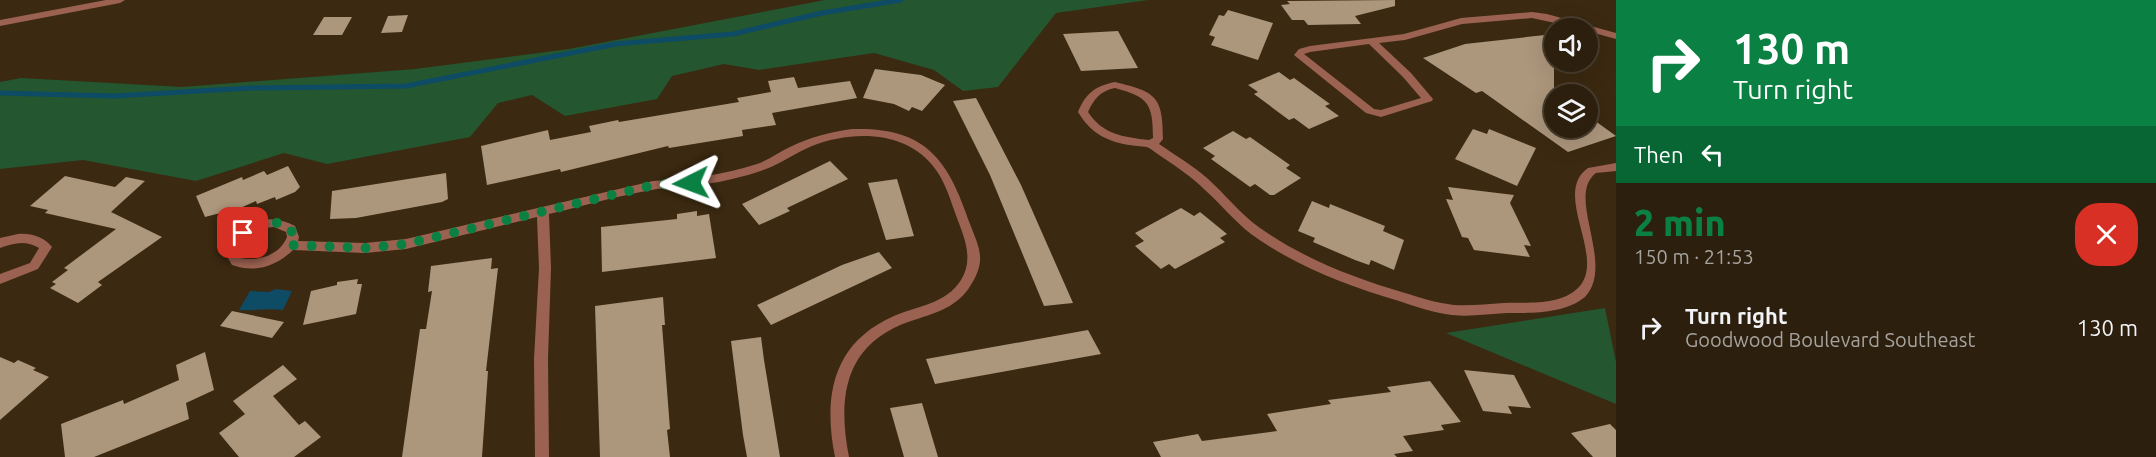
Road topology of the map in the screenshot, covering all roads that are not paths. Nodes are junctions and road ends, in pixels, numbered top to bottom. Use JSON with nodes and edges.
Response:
{"nodes":[{"id":1,"x":120,"y":0,"type":"edge"},
{"id":2,"x":74,"y":3,"type":"edge"},
{"id":3,"x":0,"y":23,"type":"edge"},
{"id":4,"x":1616,"y":36,"type":"edge"},
{"id":5,"x":1371,"y":41,"type":"junction"},
{"id":6,"x":1151,"y":144,"type":"junction"},
{"id":7,"x":1616,"y":167,"type":"edge"},
{"id":8,"x":543,"y":211,"type":"junction"},
{"id":9,"x":0,"y":243,"type":"edge"},
{"id":10,"x":290,"y":245,"type":"junction"},
{"id":11,"x":0,"y":279,"type":"edge"},
{"id":12,"x":542,"y":457,"type":"edge"},
{"id":13,"x":842,"y":457,"type":"edge"}],
"edges":[{"from":1,"to":2,"type":"street"},
{"from":2,"to":3,"type":"street"},
{"from":4,"to":5,"type":"street"},
{"from":5,"to":5,"type":"street"},
{"from":6,"to":6,"type":"street"},
{"from":6,"to":7,"type":"street"},
{"from":8,"to":10,"type":"street"},
{"from":8,"to":12,"type":"street"},
{"from":8,"to":13,"type":"street"},
{"from":9,"to":11,"type":"street"},
{"from":10,"to":10,"type":"street"}]}
